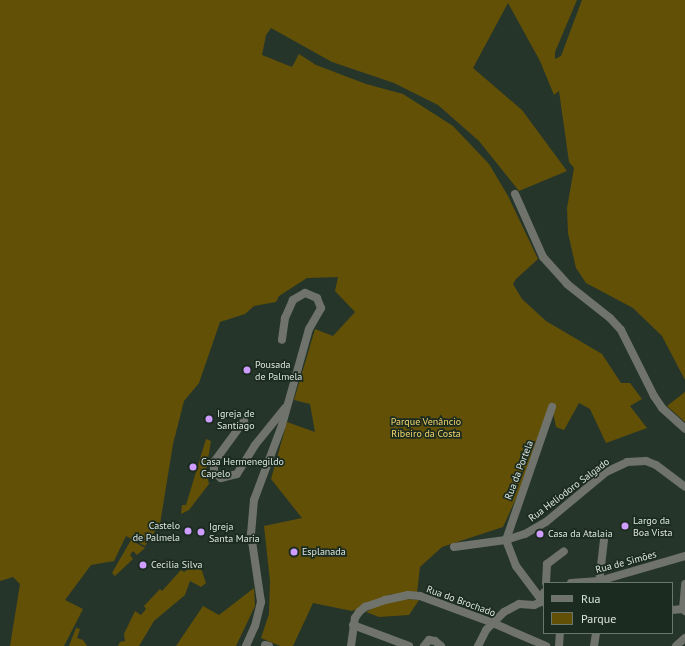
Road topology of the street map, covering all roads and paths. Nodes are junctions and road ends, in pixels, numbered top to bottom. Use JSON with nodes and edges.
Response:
{"nodes":[{"id":1,"x":515,"y":194,"type":"dead end"},
{"id":2,"x":282,"y":340,"type":"dead end"},
{"id":3,"x":288,"y":402,"type":"junction"},
{"id":4,"x":552,"y":407,"type":"dead end"},
{"id":5,"x":244,"y":421,"type":"dead end"},
{"id":6,"x":685,"y":429,"type":"edge"},
{"id":7,"x":685,"y":487,"type":"edge"},
{"id":8,"x":506,"y":540,"type":"junction"},
{"id":9,"x":604,"y":540,"type":"dead end"},
{"id":10,"x":454,"y":547,"type":"dead end"},
{"id":11,"x":564,"y":551,"type":"dead end"},
{"id":12,"x":685,"y":556,"type":"edge"},
{"id":13,"x":546,"y":582,"type":"edge"},
{"id":14,"x":599,"y":582,"type":"edge"},
{"id":15,"x":685,"y":584,"type":"edge"},
{"id":16,"x":543,"y":602,"type":"edge"},
{"id":17,"x":673,"y":610,"type":"edge"},
{"id":18,"x":684,"y":610,"type":"edge"},
{"id":19,"x":493,"y":623,"type":"junction"},
{"id":20,"x":353,"y":625,"type":"junction"},
{"id":21,"x":560,"y":634,"type":"edge"},
{"id":22,"x":596,"y":634,"type":"edge"},
{"id":23,"x":685,"y":638,"type":"edge"},
{"id":24,"x":246,"y":646,"type":"edge"},
{"id":25,"x":351,"y":646,"type":"edge"},
{"id":26,"x":408,"y":646,"type":"edge"},
{"id":27,"x":424,"y":646,"type":"edge"},
{"id":28,"x":441,"y":646,"type":"edge"},
{"id":29,"x":478,"y":646,"type":"edge"},
{"id":30,"x":546,"y":646,"type":"edge"},
{"id":31,"x":559,"y":646,"type":"edge"},
{"id":32,"x":594,"y":646,"type":"edge"},
{"id":33,"x":676,"y":646,"type":"edge"}],
"edges":[{"from":1,"to":6,"type":"street"},
{"from":2,"to":3,"type":"street"},
{"from":3,"to":5,"type":"street"},
{"from":3,"to":24,"type":"street"},
{"from":4,"to":8,"type":"street","name":"Rua da Portela"},
{"from":7,"to":8,"type":"street","name":"Rua Heliodoro Salgado"},
{"from":8,"to":10,"type":"street","name":"Rua Heliodoro Salgado"},
{"from":8,"to":16,"type":"street"},
{"from":9,"to":14,"type":"street"},
{"from":11,"to":13,"type":"street"},
{"from":12,"to":14,"type":"street","name":"Rua de Simões"},
{"from":15,"to":18,"type":"street"},
{"from":16,"to":19,"type":"street"},
{"from":17,"to":18,"type":"street"},
{"from":19,"to":20,"type":"street","name":"Rua do Brochado"},
{"from":19,"to":29,"type":"street"},
{"from":19,"to":30,"type":"street","name":"Rua do Brochado"},
{"from":20,"to":25,"type":"street"},
{"from":20,"to":26,"type":"street"},
{"from":21,"to":31,"type":"street"},
{"from":22,"to":32,"type":"street"},
{"from":23,"to":33,"type":"street"},
{"from":27,"to":28,"type":"street"}]}
